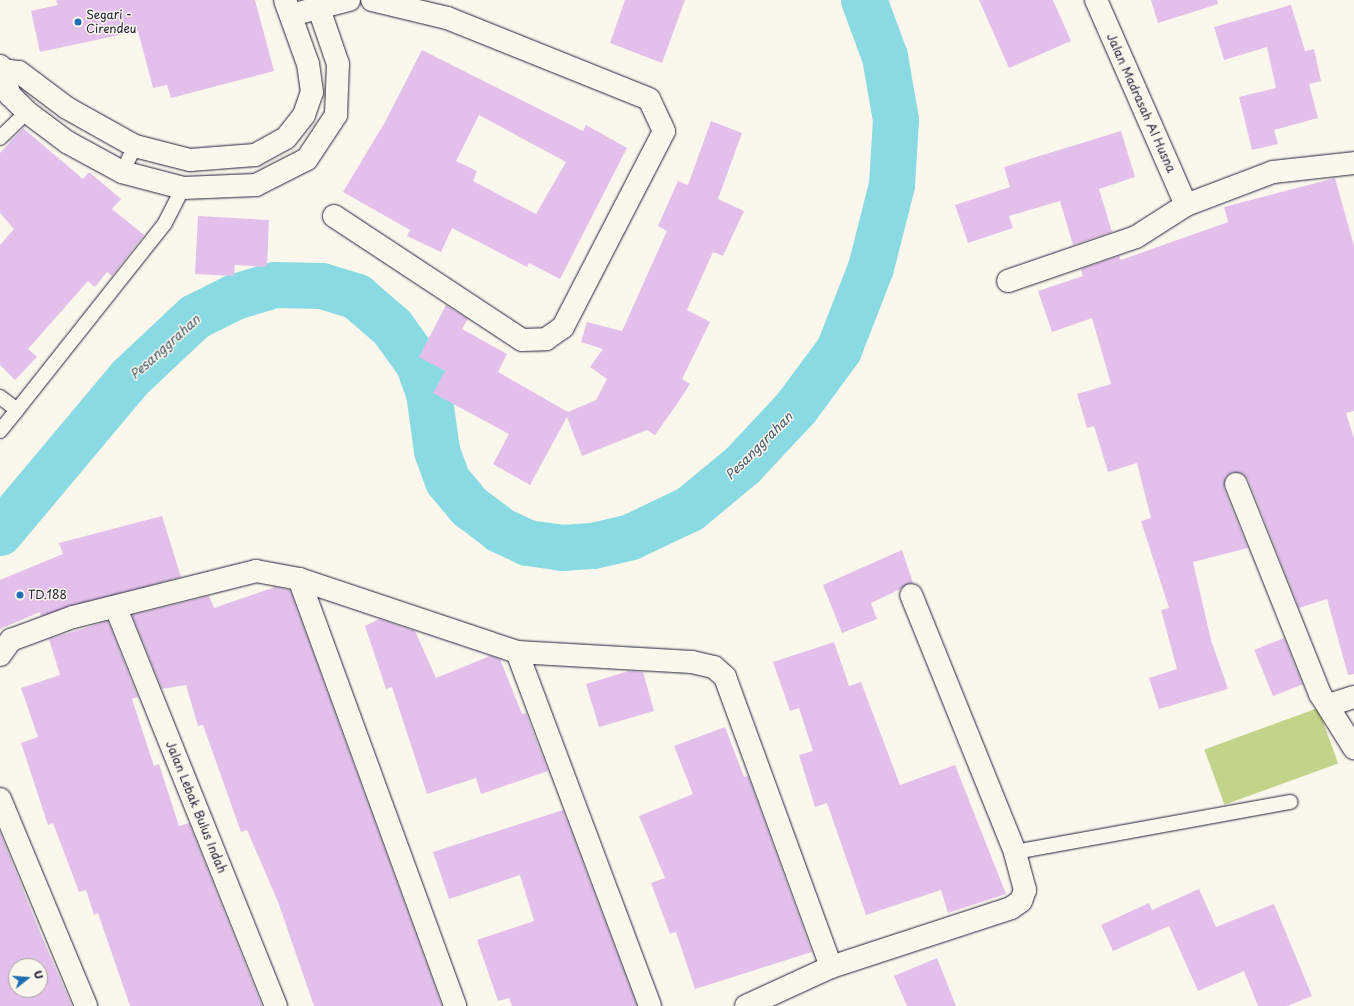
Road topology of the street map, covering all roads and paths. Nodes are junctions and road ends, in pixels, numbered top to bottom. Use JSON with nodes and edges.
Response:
{"nodes":[{"id":1,"x":349,"y":0,"type":"edge"},
{"id":2,"x":372,"y":0,"type":"edge"},
{"id":3,"x":1096,"y":0,"type":"edge"},
{"id":4,"x":317,"y":3,"type":"edge"},
{"id":5,"x":288,"y":8,"type":"edge"},
{"id":6,"x":1,"y":68,"type":"edge"},
{"id":7,"x":27,"y":112,"type":"junction"},
{"id":8,"x":0,"y":138,"type":"edge"},
{"id":9,"x":135,"y":146,"type":"junction"},
{"id":10,"x":1354,"y":164,"type":"edge"},
{"id":11,"x":122,"y":172,"type":"junction"},
{"id":12,"x":183,"y":188,"type":"junction"},
{"id":13,"x":1186,"y":205,"type":"junction"},
{"id":14,"x":334,"y":216,"type":"dead end"},
{"id":15,"x":1008,"y":281,"type":"dead end"},
{"id":16,"x":0,"y":397,"type":"edge"},
{"id":17,"x":17,"y":410,"type":"junction"},
{"id":18,"x":0,"y":431,"type":"edge"},
{"id":19,"x":1236,"y":484,"type":"dead end"},
{"id":20,"x":299,"y":579,"type":"junction"},
{"id":21,"x":911,"y":594,"type":"dead end"},
{"id":22,"x":116,"y":608,"type":"junction"},
{"id":23,"x":517,"y":652,"type":"junction"},
{"id":24,"x":0,"y":655,"type":"edge"},
{"id":25,"x":1354,"y":696,"type":"edge"},
{"id":26,"x":1329,"y":705,"type":"junction"},
{"id":27,"x":1354,"y":748,"type":"edge"},
{"id":28,"x":0,"y":799,"type":"edge"},
{"id":29,"x":1291,"y":802,"type":"dead end"},
{"id":30,"x":6,"y":831,"type":"edge"},
{"id":31,"x":1015,"y":852,"type":"junction"},
{"id":32,"x":831,"y":967,"type":"junction"},
{"id":33,"x":86,"y":1006,"type":"edge"},
{"id":34,"x":276,"y":1006,"type":"edge"},
{"id":35,"x":455,"y":1006,"type":"edge"},
{"id":36,"x":650,"y":1006,"type":"edge"},
{"id":37,"x":746,"y":1006,"type":"edge"}],
"edges":[{"from":1,"to":4,"type":"street"},
{"from":2,"to":14,"type":"street"},
{"from":3,"to":13,"type":"street","name":"Jalan Madrasah Al Husna"},
{"from":4,"to":5,"type":"street"},
{"from":4,"to":12,"type":"street"},
{"from":5,"to":9,"type":"street"},
{"from":6,"to":7,"type":"street"},
{"from":6,"to":9,"type":"street"},
{"from":7,"to":8,"type":"lane"},
{"from":7,"to":11,"type":"street"},
{"from":9,"to":11,"type":"lane"},
{"from":10,"to":13,"type":"street"},
{"from":11,"to":12,"type":"street"},
{"from":12,"to":17,"type":"lane"},
{"from":13,"to":15,"type":"street"},
{"from":16,"to":17,"type":"lane"},
{"from":17,"to":18,"type":"lane"},
{"from":19,"to":26,"type":"street"},
{"from":20,"to":22,"type":"street"},
{"from":20,"to":23,"type":"street"},
{"from":20,"to":35,"type":"street"},
{"from":21,"to":31,"type":"street"},
{"from":22,"to":24,"type":"street"},
{"from":22,"to":34,"type":"street","name":"Jalan Lebak Bulus Indah"},
{"from":23,"to":32,"type":"street"},
{"from":23,"to":36,"type":"street"},
{"from":25,"to":26,"type":"street"},
{"from":26,"to":27,"type":"street"},
{"from":28,"to":30,"type":"street"},
{"from":29,"to":31,"type":"lane"},
{"from":30,"to":33,"type":"street"},
{"from":31,"to":32,"type":"street"},
{"from":32,"to":37,"type":"street"}]}
